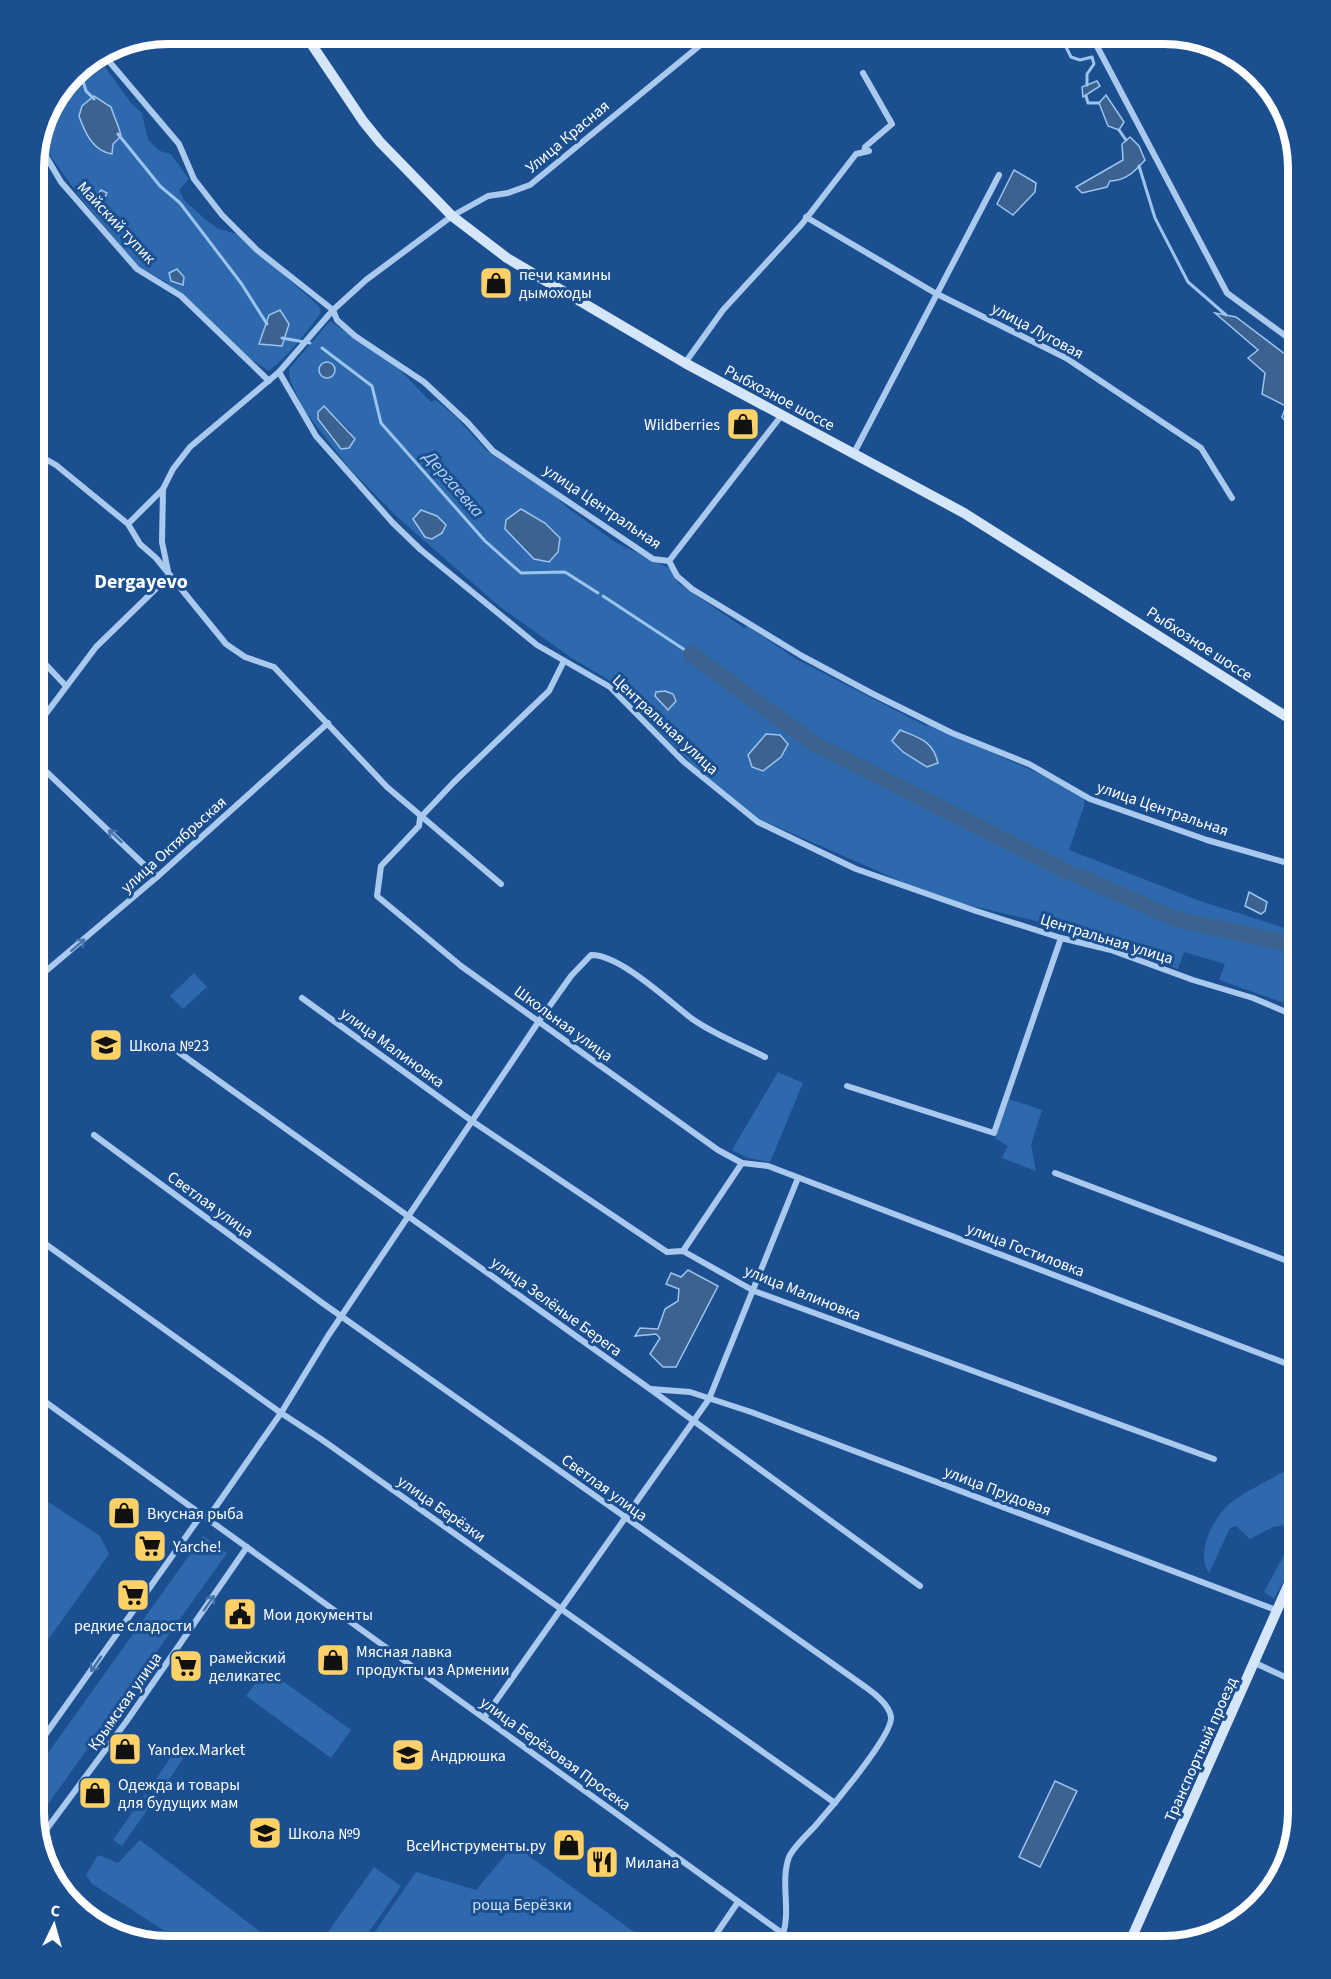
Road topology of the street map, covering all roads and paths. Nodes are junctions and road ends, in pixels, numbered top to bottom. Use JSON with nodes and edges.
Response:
{"nodes":[{"id":1,"x":311,"y":44,"type":"edge"},
{"id":2,"x":702,"y":44,"type":"edge"},
{"id":3,"x":1096,"y":44,"type":"edge"},
{"id":4,"x":107,"y":59,"type":"edge"},
{"id":5,"x":863,"y":73,"type":"dead end"},
{"id":6,"x":45,"y":153,"type":"edge"},
{"id":7,"x":999,"y":175,"type":"dead end"},
{"id":8,"x":452,"y":216,"type":"junction"},
{"id":9,"x":806,"y":218,"type":"junction"},
{"id":10,"x":935,"y":293,"type":"junction"},
{"id":11,"x":333,"y":310,"type":"junction"},
{"id":12,"x":1288,"y":338,"type":"edge"},
{"id":13,"x":685,"y":363,"type":"junction"},
{"id":14,"x":279,"y":372,"type":"junction"},
{"id":15,"x":269,"y":381,"type":"junction"},
{"id":16,"x":781,"y":416,"type":"junction"},
{"id":17,"x":854,"y":453,"type":"junction"},
{"id":18,"x":44,"y":458,"type":"edge"},
{"id":19,"x":164,"y":489,"type":"junction"},
{"id":20,"x":1232,"y":498,"type":"dead end"},
{"id":21,"x":128,"y":524,"type":"junction"},
{"id":22,"x":669,"y":561,"type":"junction"},
{"id":23,"x":169,"y":576,"type":"junction"},
{"id":24,"x":564,"y":661,"type":"junction"},
{"id":25,"x":44,"y":663,"type":"edge"},
{"id":26,"x":66,"y":686,"type":"junction"},
{"id":27,"x":44,"y":716,"type":"edge"},
{"id":28,"x":1288,"y":718,"type":"edge"},
{"id":29,"x":328,"y":723,"type":"junction"},
{"id":30,"x":44,"y":769,"type":"edge"},
{"id":31,"x":420,"y":818,"type":"junction"},
{"id":32,"x":1288,"y":863,"type":"edge"},
{"id":33,"x":157,"y":877,"type":"junction"},
{"id":34,"x":501,"y":884,"type":"dead end"},
{"id":35,"x":1061,"y":938,"type":"junction"},
{"id":36,"x":44,"y":973,"type":"edge"},
{"id":37,"x":302,"y":998,"type":"dead end"},
{"id":38,"x":1288,"y":1013,"type":"edge"},
{"id":39,"x":539,"y":1021,"type":"junction"},
{"id":40,"x":177,"y":1051,"type":"dead end"},
{"id":41,"x":765,"y":1057,"type":"dead end"},
{"id":42,"x":847,"y":1086,"type":"dead end"},
{"id":43,"x":472,"y":1121,"type":"junction"},
{"id":44,"x":94,"y":1135,"type":"dead end"},
{"id":45,"x":742,"y":1163,"type":"junction"},
{"id":46,"x":1056,"y":1173,"type":"dead end"},
{"id":47,"x":798,"y":1178,"type":"junction"},
{"id":48,"x":408,"y":1216,"type":"junction"},
{"id":49,"x":44,"y":1242,"type":"edge"},
{"id":50,"x":682,"y":1251,"type":"junction"},
{"id":51,"x":1288,"y":1261,"type":"edge"},
{"id":52,"x":754,"y":1291,"type":"junction"},
{"id":53,"x":343,"y":1316,"type":"junction"},
{"id":54,"x":1288,"y":1364,"type":"edge"},
{"id":55,"x":650,"y":1389,"type":"junction"},
{"id":56,"x":709,"y":1400,"type":"junction"},
{"id":57,"x":44,"y":1401,"type":"edge"},
{"id":58,"x":281,"y":1413,"type":"junction"},
{"id":59,"x":694,"y":1420,"type":"junction"},
{"id":60,"x":1214,"y":1459,"type":"dead end"},
{"id":61,"x":205,"y":1516,"type":"junction"},
{"id":62,"x":623,"y":1517,"type":"junction"},
{"id":63,"x":247,"y":1547,"type":"junction"},
{"id":64,"x":1288,"y":1584,"type":"edge"},
{"id":65,"x":920,"y":1586,"type":"dead end"},
{"id":66,"x":560,"y":1608,"type":"junction"},
{"id":67,"x":1276,"y":1610,"type":"junction"},
{"id":68,"x":1255,"y":1663,"type":"junction"},
{"id":69,"x":1288,"y":1678,"type":"edge"},
{"id":70,"x":484,"y":1718,"type":"junction"},
{"id":71,"x":44,"y":1737,"type":"edge"},
{"id":72,"x":835,"y":1803,"type":"junction"},
{"id":73,"x":46,"y":1830,"type":"edge"},
{"id":74,"x":738,"y":1902,"type":"junction"},
{"id":75,"x":783,"y":1934,"type":"joint"},
{"id":76,"x":715,"y":1936,"type":"edge"},
{"id":77,"x":1133,"y":1936,"type":"edge"}],
"edges":[{"from":1,"to":8,"type":"main road","name":"Рыбхозное шоссе"},
{"from":2,"to":8,"type":"street","name":"Улица Красная"},
{"from":3,"to":12,"type":"street"},
{"from":4,"to":11,"type":"street","name":"улица Центральная"},
{"from":5,"to":9,"type":"street"},
{"from":6,"to":15,"type":"street","name":"Майский тупик"},
{"from":7,"to":10,"type":"street"},
{"from":8,"to":11,"type":"street","name":"Улица Красная"},
{"from":8,"to":13,"type":"main road","name":"Рыбхозное шоссе"},
{"from":9,"to":10,"type":"street","name":"улица Луговая"},
{"from":9,"to":13,"type":"street"},
{"from":10,"to":17,"type":"street"},
{"from":10,"to":20,"type":"street","name":"улица Луговая"},
{"from":11,"to":14,"type":"street","name":"Улица Красная"},
{"from":11,"to":22,"type":"street","name":"улица Центральная"},
{"from":13,"to":16,"type":"main road","name":"Рыбхозное шоссе"},
{"from":14,"to":15,"type":"street","name":"Улица Красная"},
{"from":14,"to":24,"type":"street","name":"Центральная улица"},
{"from":15,"to":19,"type":"street","name":"Улица Красная"},
{"from":16,"to":17,"type":"main road","name":"Рыбхозное шоссе"},
{"from":16,"to":22,"type":"street"},
{"from":17,"to":28,"type":"main road","name":"Рыбхозное шоссе"},
{"from":18,"to":21,"type":"street"},
{"from":19,"to":21,"type":"street"},
{"from":19,"to":23,"type":"street"},
{"from":21,"to":23,"type":"street"},
{"from":22,"to":32,"type":"street","name":"улица Центральная"},
{"from":23,"to":26,"type":"street"},
{"from":23,"to":29,"type":"street"},
{"from":24,"to":31,"type":"street"},
{"from":24,"to":35,"type":"street","name":"Центральная улица"},
{"from":25,"to":26,"type":"street"},
{"from":26,"to":27,"type":"street"},
{"from":29,"to":31,"type":"street"},
{"from":29,"to":33,"type":"street","name":"улица Октябрьская"},
{"from":33,"to":30,"type":"street","one_way":true},
{"from":31,"to":34,"type":"street"},
{"from":31,"to":39,"type":"street","name":"Школьная улица"},
{"from":36,"to":33,"type":"street","name":"улица Октябрьская","one_way":true},
{"from":35,"to":38,"type":"street","name":"Центральная улица"},
{"from":35,"to":42,"type":"street"},
{"from":37,"to":43,"type":"street","name":"улица Малиновка"},
{"from":39,"to":41,"type":"street"},
{"from":39,"to":43,"type":"street"},
{"from":39,"to":45,"type":"street","name":"Школьная улица"},
{"from":40,"to":48,"type":"street","name":"улица Зелёные Берега"},
{"from":43,"to":48,"type":"street"},
{"from":43,"to":50,"type":"street","name":"улица Малиновка"},
{"from":44,"to":53,"type":"street","name":"Светлая улица"},
{"from":45,"to":47,"type":"street","name":"улица Гостиловка"},
{"from":45,"to":50,"type":"street"},
{"from":46,"to":51,"type":"street"},
{"from":47,"to":52,"type":"street"},
{"from":47,"to":54,"type":"street","name":"улица Гостиловка"},
{"from":48,"to":53,"type":"street"},
{"from":48,"to":55,"type":"street","name":"улица Зелёные Берега"},
{"from":49,"to":58,"type":"street","name":"улица Берёзки"},
{"from":50,"to":52,"type":"street","name":"улица Малиновка"},
{"from":52,"to":56,"type":"street"},
{"from":52,"to":60,"type":"street","name":"улица Малиновка"},
{"from":53,"to":58,"type":"street"},
{"from":53,"to":62,"type":"street","name":"Светлая улица"},
{"from":55,"to":56,"type":"street","name":"улица Прудовая"},
{"from":55,"to":59,"type":"street","name":"улица Зелёные Берега"},
{"from":56,"to":59,"type":"street"},
{"from":56,"to":67,"type":"street","name":"улица Прудовая"},
{"from":57,"to":61,"type":"street","name":"улица Берёзовая Просека"},
{"from":58,"to":61,"type":"street"},
{"from":58,"to":66,"type":"street","name":"улица Берёзки"},
{"from":59,"to":62,"type":"street"},
{"from":59,"to":65,"type":"street","name":"улица Зелёные Берега"},
{"from":61,"to":63,"type":"street","name":"улица Берёзовая Просека"},
{"from":61,"to":71,"type":"street","one_way":true},
{"from":62,"to":66,"type":"street"},
{"from":62,"to":72,"type":"street","name":"Светлая улица"},
{"from":63,"to":70,"type":"street","name":"улица Берёзовая Просека"},
{"from":73,"to":63,"type":"street","name":"Крымская улица","one_way":true},
{"from":64,"to":67,"type":"main road","name":"Транспортный проезд"},
{"from":66,"to":70,"type":"street"},
{"from":66,"to":72,"type":"street","name":"улица Берёзки"},
{"from":67,"to":68,"type":"main road","name":"Транспортный проезд"},
{"from":68,"to":69,"type":"street"},
{"from":68,"to":77,"type":"main road","name":"Транспортный проезд"},
{"from":70,"to":74,"type":"street","name":"улица Берёзовая Просека"},
{"from":72,"to":75,"type":"street","name":"Светлая улица"},
{"from":74,"to":75,"type":"street","name":"улица Берёзовая Просека"},
{"from":74,"to":76,"type":"street"}]}
